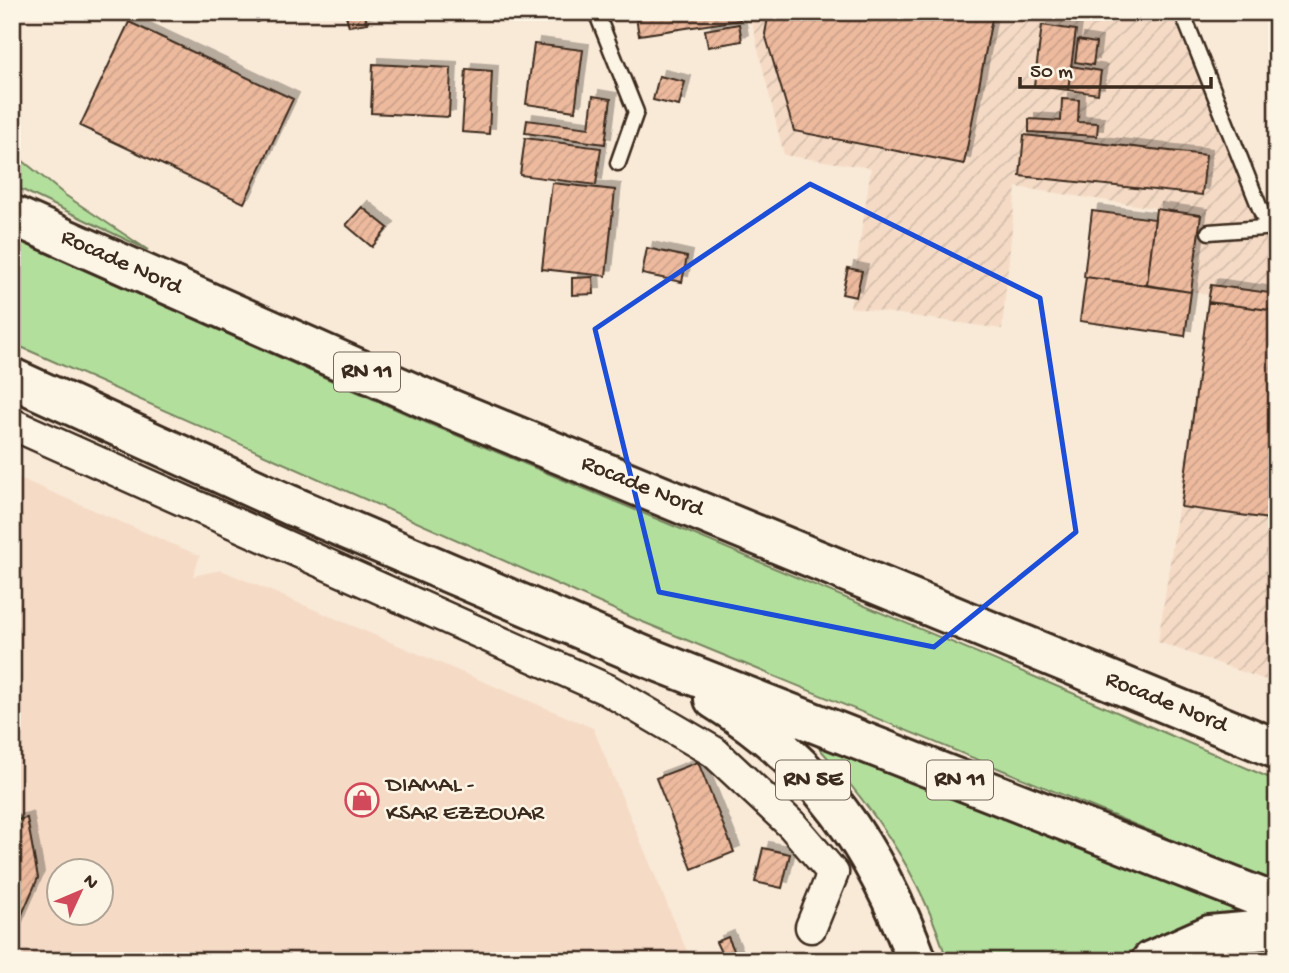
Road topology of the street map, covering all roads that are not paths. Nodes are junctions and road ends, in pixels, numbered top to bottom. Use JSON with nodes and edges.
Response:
{"nodes":[{"id":1,"x":596,"y":12,"type":"edge"},
{"id":2,"x":1182,"y":12,"type":"edge"},
{"id":3,"x":618,"y":163,"type":"dead end"},
{"id":4,"x":12,"y":215,"type":"edge"},
{"id":5,"x":1272,"y":226,"type":"edge"},
{"id":6,"x":1209,"y":232,"type":"dead end"},
{"id":7,"x":12,"y":378,"type":"edge"},
{"id":8,"x":12,"y":424,"type":"edge"},
{"id":9,"x":644,"y":656,"type":"junction"},
{"id":10,"x":1153,"y":698,"type":"junction"},
{"id":11,"x":1277,"y":726,"type":"edge"},
{"id":12,"x":1277,"y":749,"type":"edge"},
{"id":13,"x":1277,"y":904,"type":"edge"},
{"id":14,"x":811,"y":927,"type":"dead end"},
{"id":15,"x":1277,"y":929,"type":"edge"},
{"id":16,"x":917,"y":961,"type":"edge"},
{"id":17,"x":1151,"y":961,"type":"edge"}],
"edges":[{"from":1,"to":3,"type":"lane"},
{"from":2,"to":5,"type":"lane"},
{"from":4,"to":10,"type":"highway","name":"Rocade Nord","number":"RN 11"},
{"from":5,"to":6,"type":"lane"},
{"from":7,"to":9,"type":"highway","number":"RN 11"},
{"from":8,"to":14,"type":"street"},
{"from":9,"to":13,"type":"highway","number":"RN 11"},
{"from":9,"to":16,"type":"highway","number":"RN 5E"},
{"from":10,"to":11,"type":"highway"},
{"from":10,"to":12,"type":"highway","name":"Rocade Nord","number":"RN 11"},
{"from":15,"to":17,"type":"highway"}]}
